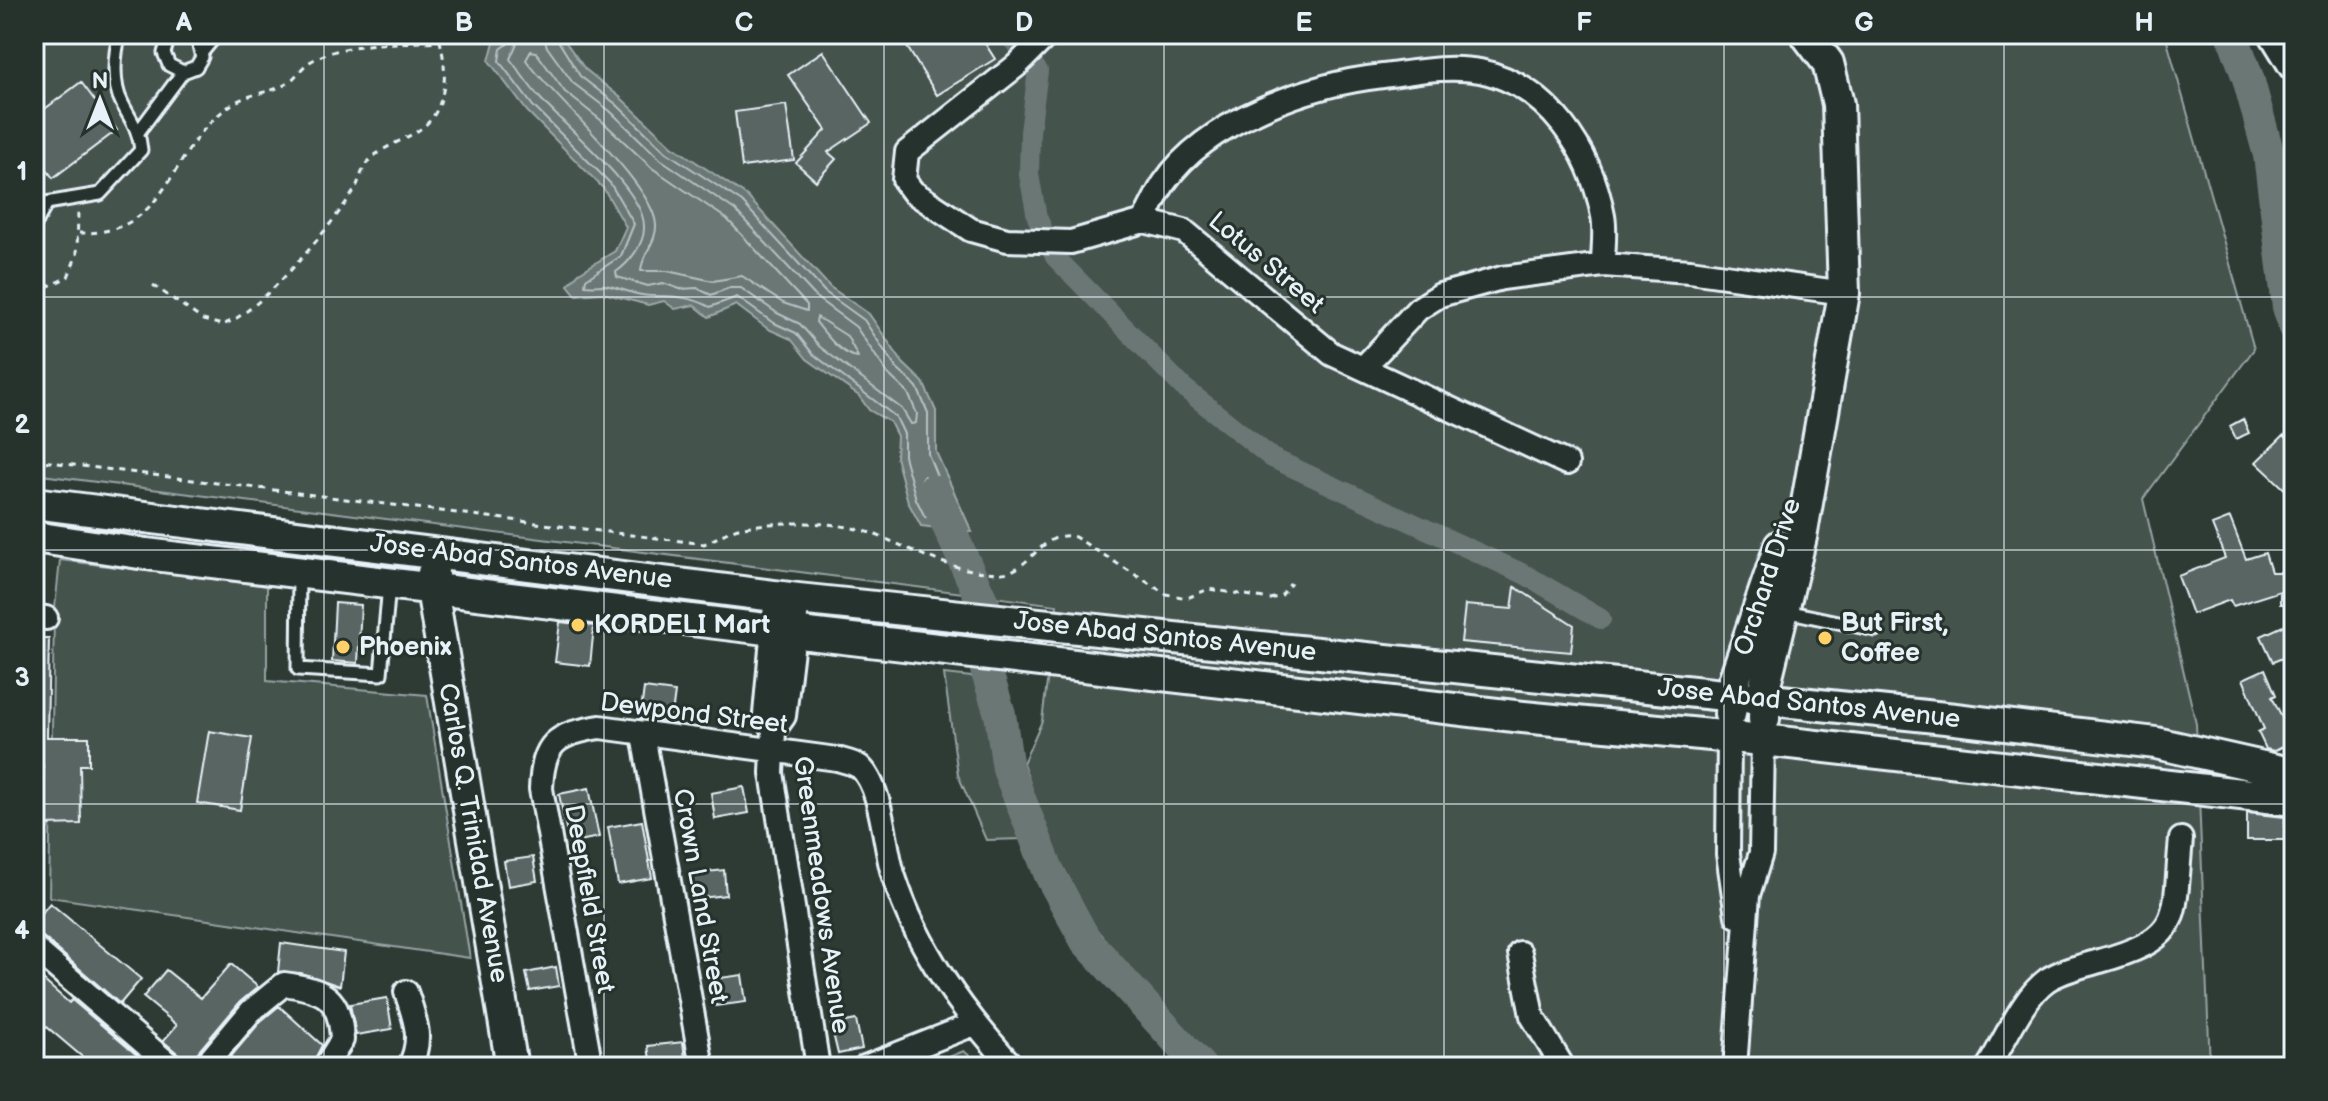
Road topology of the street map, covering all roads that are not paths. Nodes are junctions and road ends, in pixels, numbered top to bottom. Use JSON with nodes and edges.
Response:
{"nodes":[{"id":1,"x":120,"y":34,"type":"edge"},
{"id":2,"x":217,"y":34,"type":"edge"},
{"id":3,"x":1806,"y":34,"type":"edge"},
{"id":4,"x":2275,"y":34,"type":"edge"},
{"id":5,"x":194,"y":35,"type":"edge"},
{"id":6,"x":168,"y":36,"type":"edge"},
{"id":7,"x":1043,"y":39,"type":"edge"},
{"id":8,"x":203,"y":51,"type":"junction"},
{"id":9,"x":2294,"y":65,"type":"edge"},
{"id":10,"x":183,"y":72,"type":"junction"},
{"id":11,"x":139,"y":131,"type":"junction"},
{"id":12,"x":47,"y":203,"type":"junction"},
{"id":13,"x":34,"y":205,"type":"edge"},
{"id":14,"x":1144,"y":221,"type":"junction"},
{"id":15,"x":34,"y":226,"type":"edge"},
{"id":16,"x":1603,"y":265,"type":"junction"},
{"id":17,"x":1843,"y":307,"type":"junction"},
{"id":18,"x":1363,"y":368,"type":"junction"},
{"id":19,"x":1567,"y":463,"type":"dead end"},
{"id":20,"x":34,"y":503,"type":"edge"},
{"id":21,"x":34,"y":537,"type":"edge"},
{"id":22,"x":436,"y":551,"type":"junction"},
{"id":23,"x":299,"y":573,"type":"junction"},
{"id":24,"x":389,"y":584,"type":"junction"},
{"id":25,"x":432,"y":589,"type":"junction"},
{"id":26,"x":787,"y":597,"type":"junction"},
{"id":27,"x":1781,"y":610,"type":"junction"},
{"id":28,"x":1875,"y":630,"type":"dead end"},
{"id":29,"x":784,"y":631,"type":"junction"},
{"id":30,"x":1731,"y":697,"type":"junction"},
{"id":31,"x":1764,"y":700,"type":"junction"},
{"id":32,"x":643,"y":735,"type":"junction"},
{"id":33,"x":1729,"y":737,"type":"junction"},
{"id":34,"x":1763,"y":740,"type":"junction"},
{"id":35,"x":773,"y":741,"type":"junction"},
{"id":36,"x":552,"y":743,"type":"joint"},
{"id":37,"x":2294,"y":774,"type":"edge"},
{"id":38,"x":2294,"y":800,"type":"edge"},
{"id":39,"x":2181,"y":839,"type":"dead end"},
{"id":40,"x":34,"y":948,"type":"edge"},
{"id":41,"x":1520,"y":953,"type":"dead end"},
{"id":42,"x":1740,"y":981,"type":"junction"},
{"id":43,"x":406,"y":992,"type":"dead end"},
{"id":44,"x":974,"y":1024,"type":"junction"},
{"id":45,"x":172,"y":1067,"type":"edge"},
{"id":46,"x":204,"y":1067,"type":"edge"},
{"id":47,"x":325,"y":1067,"type":"edge"},
{"id":48,"x":409,"y":1067,"type":"edge"},
{"id":49,"x":512,"y":1067,"type":"edge"},
{"id":50,"x":591,"y":1067,"type":"edge"},
{"id":51,"x":702,"y":1067,"type":"edge"},
{"id":52,"x":818,"y":1067,"type":"edge"},
{"id":53,"x":865,"y":1067,"type":"edge"},
{"id":54,"x":1013,"y":1067,"type":"edge"},
{"id":55,"x":1563,"y":1067,"type":"edge"},
{"id":56,"x":1735,"y":1067,"type":"edge"},
{"id":57,"x":1988,"y":1067,"type":"edge"}],
"edges":[{"from":1,"to":11,"type":"lane"},
{"from":2,"to":8,"type":"lane"},
{"from":3,"to":17,"type":"main road","name":"Orchard Drive"},
{"from":4,"to":9,"type":"main road"},
{"from":5,"to":8,"type":"lane"},
{"from":6,"to":10,"type":"lane"},
{"from":7,"to":14,"type":"street"},
{"from":8,"to":10,"type":"lane"},
{"from":10,"to":11,"type":"lane"},
{"from":11,"to":12,"type":"lane"},
{"from":12,"to":13,"type":"lane"},
{"from":12,"to":15,"type":"lane"},
{"from":14,"to":16,"type":"street"},
{"from":14,"to":18,"type":"street","name":"Lotus Street"},
{"from":16,"to":17,"type":"street"},
{"from":16,"to":18,"type":"street"},
{"from":17,"to":27,"type":"main road","name":"Orchard Drive"},
{"from":17,"to":30,"type":"main road","name":"Orchard Drive"},
{"from":18,"to":19,"type":"street","name":"Lotus Street"},
{"from":20,"to":22,"type":"main road","name":"Jose Abad Santos Avenue"},
{"from":21,"to":23,"type":"main road","name":"Jose Abad Santos Avenue"},
{"from":22,"to":25,"type":"main road","name":"Carlos Q. Trinidad Avenue"},
{"from":22,"to":26,"type":"main road","name":"Jose Abad Santos Avenue"},
{"from":23,"to":24,"type":"main road","name":"Jose Abad Santos Avenue"},
{"from":23,"to":24,"type":"lane"},
{"from":24,"to":25,"type":"main road","name":"Jose Abad Santos Avenue"},
{"from":25,"to":29,"type":"main road","name":"Jose Abad Santos Avenue"},
{"from":25,"to":49,"type":"main road","name":"Carlos Q. Trinidad Avenue"},
{"from":26,"to":29,"type":"street","name":"Greenmeadows Avenue"},
{"from":26,"to":30,"type":"main road","name":"Jose Abad Santos Avenue"},
{"from":27,"to":28,"type":"lane"},
{"from":27,"to":31,"type":"main road","name":"Orchard Drive"},
{"from":29,"to":33,"type":"main road","name":"Jose Abad Santos Avenue"},
{"from":29,"to":35,"type":"street","name":"Greenmeadows Avenue"},
{"from":30,"to":31,"type":"main road","name":"Jose Abad Santos Avenue"},
{"from":30,"to":33,"type":"main road","name":"Orchard Drive"},
{"from":31,"to":34,"type":"main road","name":"Orchard Drive"},
{"from":31,"to":37,"type":"main road","name":"Jose Abad Santos Avenue"},
{"from":32,"to":35,"type":"street","name":"Dewpond Street"},
{"from":32,"to":36,"type":"street","name":"Dewpond Street"},
{"from":32,"to":51,"type":"street","name":"Crown Land Street"},
{"from":33,"to":34,"type":"main road","name":"Jose Abad Santos Avenue"},
{"from":33,"to":42,"type":"street","name":"Orchard Drive"},
{"from":34,"to":38,"type":"main road","name":"Jose Abad Santos Avenue"},
{"from":34,"to":42,"type":"street","name":"Orchard Drive"},
{"from":35,"to":44,"type":"street","name":"Dewpond Street"},
{"from":35,"to":52,"type":"street","name":"Greenmeadows Avenue"},
{"from":36,"to":50,"type":"street","name":"Deepfield Street"},
{"from":39,"to":57,"type":"street"},
{"from":40,"to":45,"type":"street"},
{"from":41,"to":55,"type":"street"},
{"from":42,"to":56,"type":"street","name":"Orchard Drive"},
{"from":43,"to":48,"type":"street"},
{"from":44,"to":53,"type":"street"},
{"from":44,"to":54,"type":"street"},
{"from":46,"to":47,"type":"street"}]}
